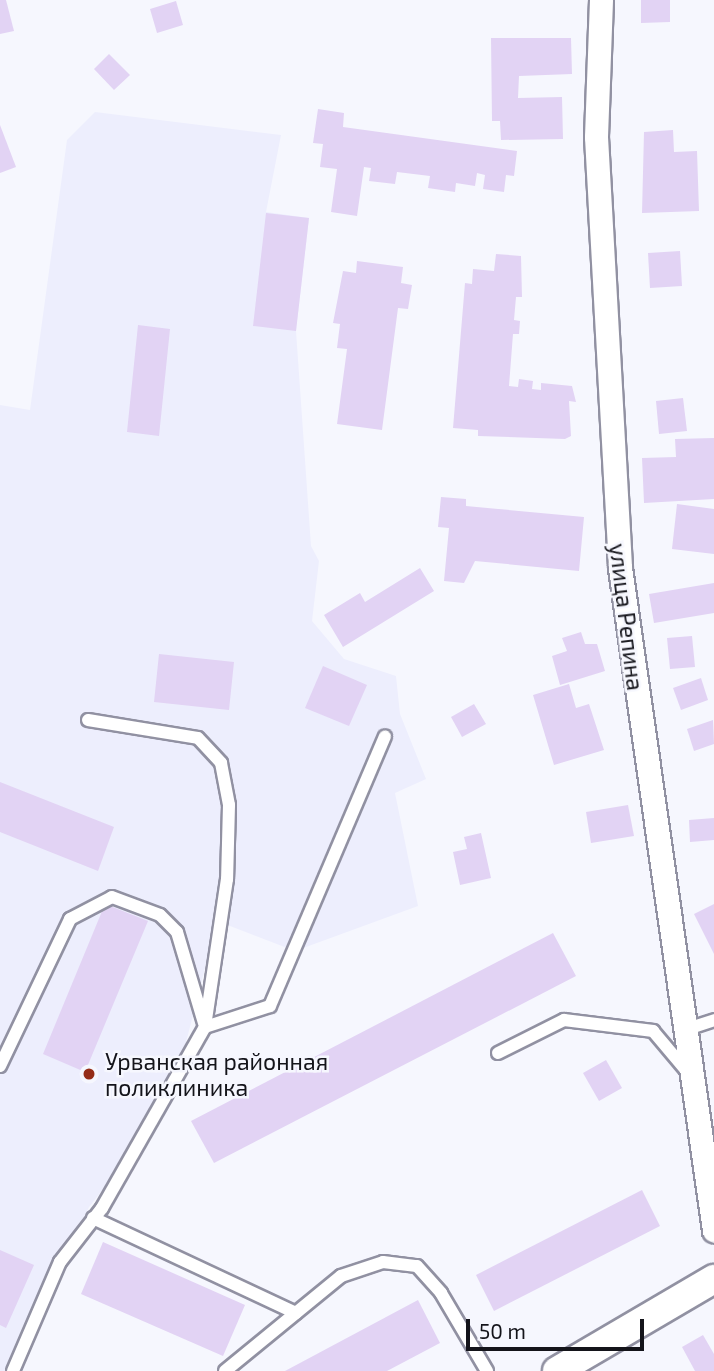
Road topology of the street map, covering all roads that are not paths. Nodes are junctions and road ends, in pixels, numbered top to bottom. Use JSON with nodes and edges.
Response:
{"nodes":[{"id":1,"x":601,"y":0,"type":"edge"},
{"id":2,"x":88,"y":720,"type":"dead end"},
{"id":3,"x":385,"y":737,"type":"dead end"},
{"id":4,"x":714,"y":1020,"type":"edge"},
{"id":5,"x":205,"y":1027,"type":"junction"},
{"id":6,"x":684,"y":1030,"type":"junction"},
{"id":7,"x":498,"y":1053,"type":"dead end"},
{"id":8,"x":0,"y":1066,"type":"edge"},
{"id":9,"x":693,"y":1085,"type":"junction"},
{"id":10,"x":93,"y":1218,"type":"junction"},
{"id":11,"x":714,"y":1230,"type":"edge"},
{"id":12,"x":714,"y":1279,"type":"edge"},
{"id":13,"x":296,"y":1313,"type":"junction"},
{"id":14,"x":13,"y":1371,"type":"edge"},
{"id":15,"x":225,"y":1371,"type":"edge"},
{"id":16,"x":487,"y":1371,"type":"edge"},
{"id":17,"x":557,"y":1371,"type":"edge"}],
"edges":[{"from":1,"to":6,"type":"street","name":"улица Репина"},
{"from":2,"to":5,"type":"lane"},
{"from":3,"to":5,"type":"lane"},
{"from":4,"to":6,"type":"lane"},
{"from":5,"to":8,"type":"lane"},
{"from":5,"to":10,"type":"lane"},
{"from":6,"to":9,"type":"street","name":"улица Репина"},
{"from":7,"to":9,"type":"lane"},
{"from":9,"to":11,"type":"street","name":"улица Репина"},
{"from":10,"to":13,"type":"lane"},
{"from":10,"to":14,"type":"lane"},
{"from":12,"to":17,"type":"street"},
{"from":13,"to":15,"type":"lane"},
{"from":13,"to":16,"type":"lane"}]}
